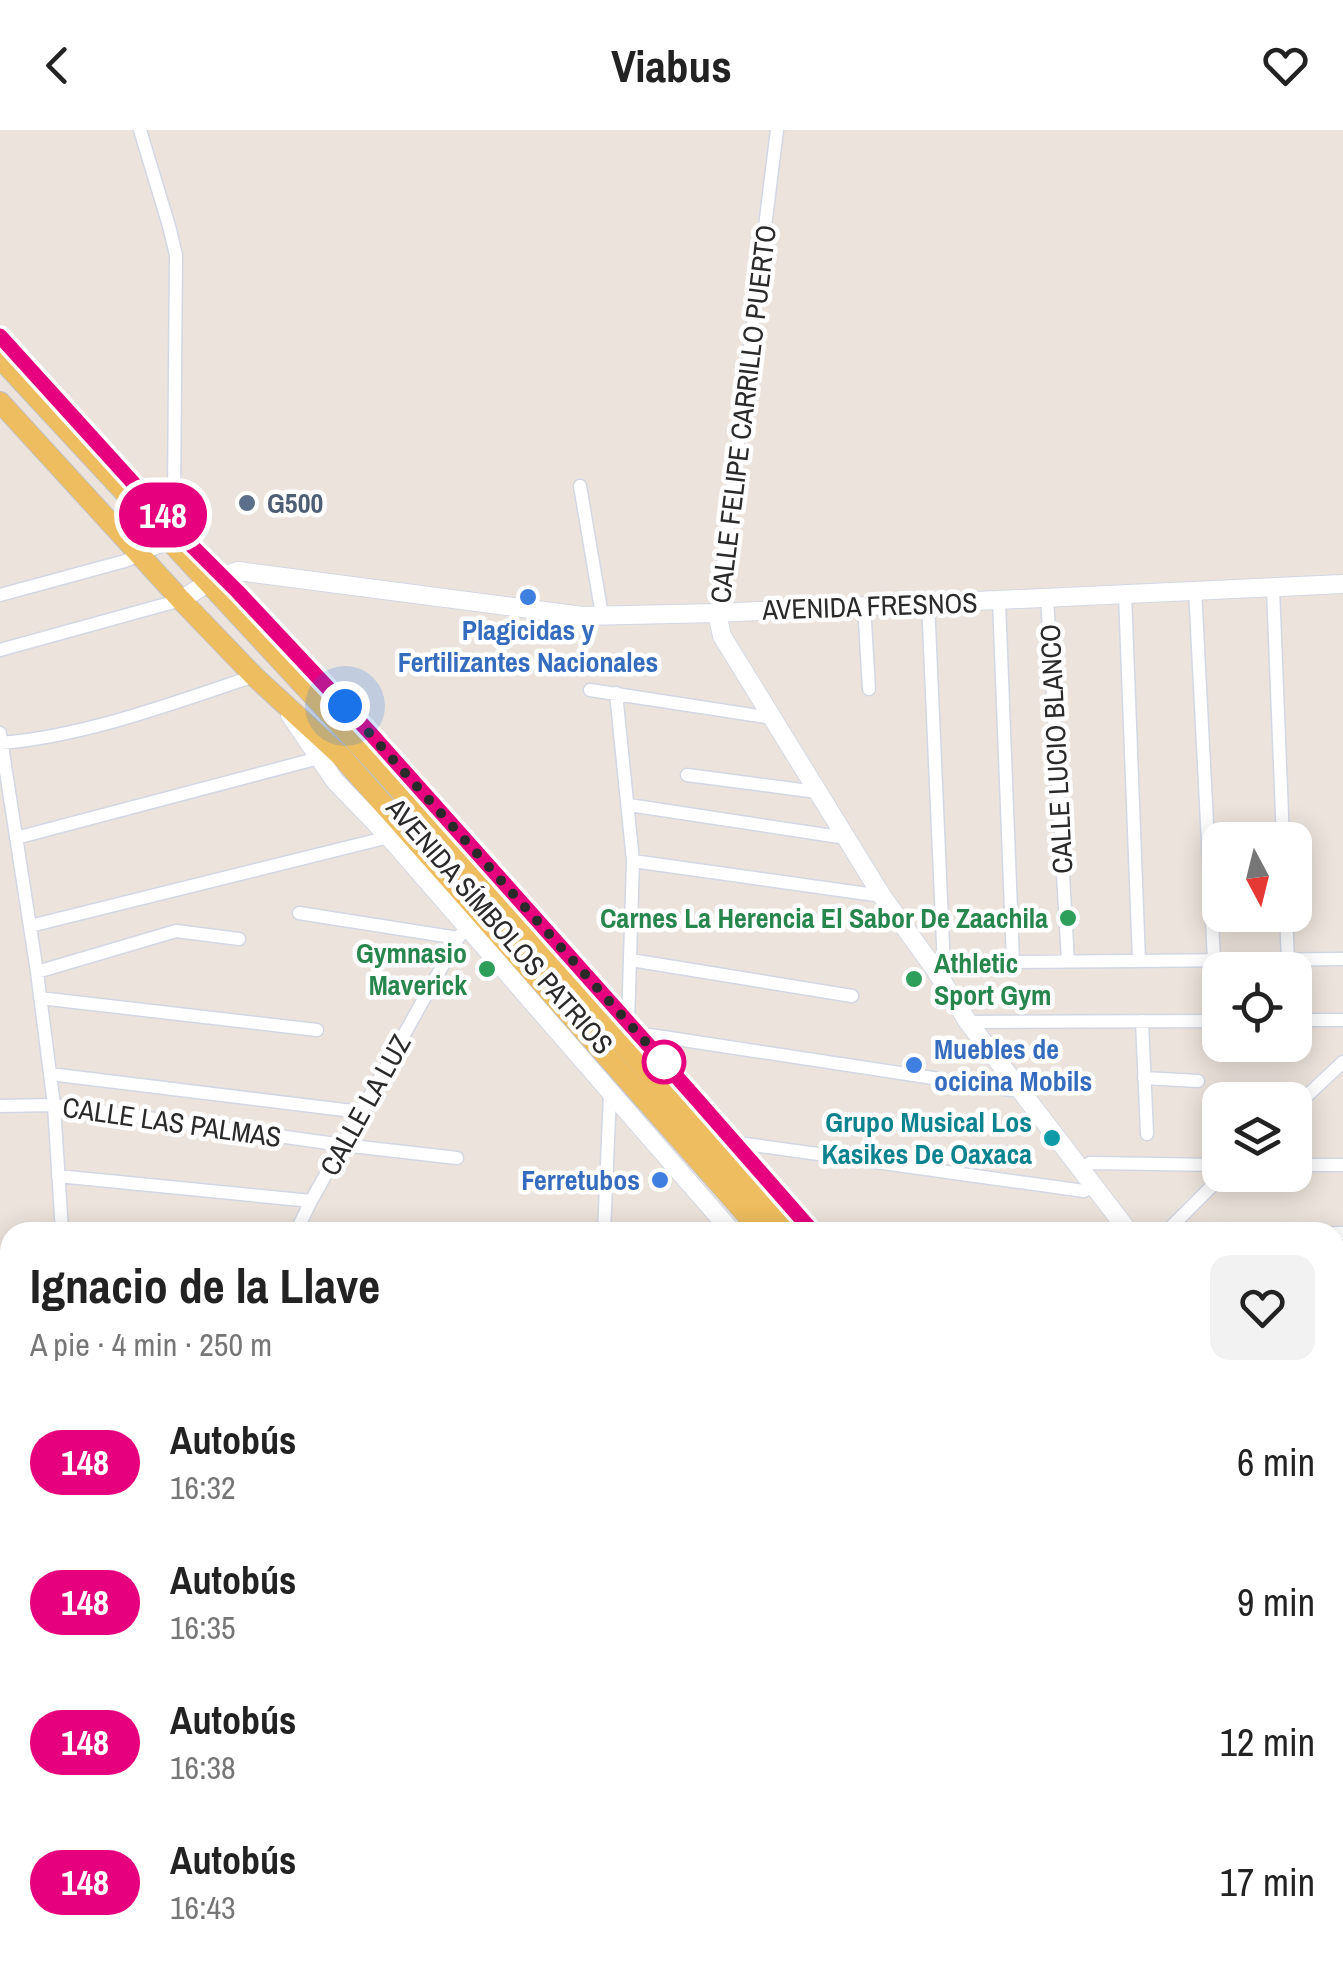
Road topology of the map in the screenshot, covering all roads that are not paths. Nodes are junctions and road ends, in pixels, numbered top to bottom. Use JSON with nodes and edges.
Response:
{"nodes":[{"id":1,"x":140,"y":130,"type":"edge"},
{"id":2,"x":778,"y":130,"type":"edge"},
{"id":3,"x":0,"y":336,"type":"edge"},
{"id":4,"x":0,"y":358,"type":"edge"},
{"id":5,"x":0,"y":402,"type":"edge"},
{"id":6,"x":580,"y":486,"type":"dead end"},
{"id":7,"x":163,"y":515,"type":"junction"},
{"id":8,"x":170,"y":542,"type":"junction"},
{"id":9,"x":140,"y":554,"type":"junction"},
{"id":10,"x":214,"y":579,"type":"junction"},
{"id":11,"x":1343,"y":584,"type":"edge"},
{"id":12,"x":1273,"y":588,"type":"junction"},
{"id":13,"x":1195,"y":589,"type":"junction"},
{"id":14,"x":0,"y":594,"type":"edge"},
{"id":15,"x":1125,"y":594,"type":"junction"},
{"id":16,"x":1047,"y":597,"type":"junction"},
{"id":17,"x":181,"y":600,"type":"junction"},
{"id":18,"x":999,"y":600,"type":"junction"},
{"id":19,"x":928,"y":602,"type":"junction"},
{"id":20,"x":864,"y":606,"type":"junction"},
{"id":21,"x":717,"y":612,"type":"junction"},
{"id":22,"x":602,"y":615,"type":"junction"},
{"id":23,"x":0,"y":650,"type":"edge"},
{"id":24,"x":254,"y":676,"type":"junction"},
{"id":25,"x":869,"y":689,"type":"dead end"},
{"id":26,"x":590,"y":690,"type":"dead end"},
{"id":27,"x":616,"y":693,"type":"junction"},
{"id":28,"x":275,"y":694,"type":"junction"},
{"id":29,"x":772,"y":718,"type":"junction"},
{"id":30,"x":0,"y":733,"type":"edge"},
{"id":31,"x":372,"y":735,"type":"junction"},
{"id":32,"x":1,"y":743,"type":"edge"},
{"id":33,"x":2,"y":758,"type":"edge"},
{"id":34,"x":319,"y":758,"type":"junction"},
{"id":35,"x":380,"y":769,"type":"junction"},
{"id":36,"x":687,"y":774,"type":"dead end"},
{"id":37,"x":818,"y":792,"type":"junction"},
{"id":38,"x":629,"y":805,"type":"junction"},
{"id":39,"x":1282,"y":822,"type":"edge"},
{"id":40,"x":16,"y":838,"type":"junction"},
{"id":41,"x":389,"y":838,"type":"junction"},
{"id":42,"x":846,"y":838,"type":"junction"},
{"id":43,"x":633,"y":861,"type":"junction"},
{"id":44,"x":882,"y":896,"type":"junction"},
{"id":45,"x":300,"y":913,"type":"dead end"},
{"id":46,"x":30,"y":926,"type":"junction"},
{"id":47,"x":462,"y":933,"type":"junction"},
{"id":48,"x":239,"y":939,"type":"dead end"},
{"id":49,"x":1214,"y":952,"type":"edge"},
{"id":50,"x":1343,"y":959,"type":"edge"},
{"id":51,"x":632,"y":960,"type":"junction"},
{"id":52,"x":1202,"y":960,"type":"edge"},
{"id":53,"x":1312,"y":960,"type":"edge"},
{"id":54,"x":1068,"y":961,"type":"junction"},
{"id":55,"x":1139,"y":961,"type":"junction"},
{"id":56,"x":1013,"y":962,"type":"junction"},
{"id":57,"x":939,"y":968,"type":"junction"},
{"id":58,"x":37,"y":972,"type":"junction"},
{"id":59,"x":852,"y":996,"type":"dead end"},
{"id":60,"x":40,"y":998,"type":"junction"},
{"id":61,"x":1202,"y":1020,"type":"edge"},
{"id":62,"x":1312,"y":1020,"type":"edge"},
{"id":63,"x":1343,"y":1020,"type":"edge"},
{"id":64,"x":1142,"y":1021,"type":"junction"},
{"id":65,"x":628,"y":1022,"type":"junction"},
{"id":66,"x":968,"y":1022,"type":"junction"},
{"id":67,"x":317,"y":1030,"type":"dead end"},
{"id":68,"x":644,"y":1040,"type":"junction"},
{"id":69,"x":1343,"y":1062,"type":"edge"},
{"id":70,"x":50,"y":1074,"type":"junction"},
{"id":71,"x":1144,"y":1078,"type":"junction"},
{"id":72,"x":1198,"y":1081,"type":"dead end"},
{"id":73,"x":1018,"y":1086,"type":"junction"},
{"id":74,"x":1312,"y":1091,"type":"edge"},
{"id":75,"x":610,"y":1094,"type":"junction"},
{"id":76,"x":54,"y":1104,"type":"junction"},
{"id":77,"x":0,"y":1106,"type":"edge"},
{"id":78,"x":362,"y":1112,"type":"junction"},
{"id":79,"x":1147,"y":1134,"type":"dead end"},
{"id":80,"x":343,"y":1145,"type":"junction"},
{"id":81,"x":740,"y":1148,"type":"junction"},
{"id":82,"x":457,"y":1158,"type":"dead end"},
{"id":83,"x":1202,"y":1165,"type":"edge"},
{"id":84,"x":1312,"y":1165,"type":"edge"},
{"id":85,"x":1343,"y":1165,"type":"edge"},
{"id":86,"x":1081,"y":1169,"type":"junction"},
{"id":87,"x":58,"y":1176,"type":"junction"},
{"id":88,"x":1092,"y":1185,"type":"junction"},
{"id":89,"x":1206,"y":1192,"type":"edge"},
{"id":90,"x":312,"y":1200,"type":"junction"},
{"id":91,"x":61,"y":1222,"type":"edge"},
{"id":92,"x":301,"y":1222,"type":"edge"},
{"id":93,"x":604,"y":1222,"type":"edge"},
{"id":94,"x":723,"y":1222,"type":"edge"},
{"id":95,"x":753,"y":1222,"type":"edge"},
{"id":96,"x":779,"y":1222,"type":"edge"},
{"id":97,"x":804,"y":1222,"type":"edge"},
{"id":98,"x":1121,"y":1222,"type":"edge"},
{"id":99,"x":1177,"y":1222,"type":"edge"}],
"edges":[{"from":1,"to":7,"type":"street"},
{"from":2,"to":21,"type":"street","name":"CALLE FELIPE CARRILLO PUERTO"},
{"from":3,"to":7,"type":"street","name":"AVENIDA SÍMBOLOS PATRIOS"},
{"from":4,"to":8,"type":"main road","name":"AVENIDA SÍMBOLOS PATRIOS"},
{"from":5,"to":9,"type":"main road","name":"AVENIDA SÍMBOLOS PATRIOS"},
{"from":6,"to":22,"type":"street"},
{"from":7,"to":10,"type":"street","name":"AVENIDA SÍMBOLOS PATRIOS"},
{"from":8,"to":9,"type":"street"},
{"from":8,"to":10,"type":"main road","name":"AVENIDA SÍMBOLOS PATRIOS"},
{"from":9,"to":14,"type":"street"},
{"from":9,"to":17,"type":"main road","name":"AVENIDA SÍMBOLOS PATRIOS"},
{"from":10,"to":17,"type":"street"},
{"from":10,"to":22,"type":"street","name":"AVENIDA FRESNOS"},
{"from":10,"to":31,"type":"street","name":"AVENIDA SÍMBOLOS PATRIOS"},
{"from":10,"to":35,"type":"main road","name":"AVENIDA SÍMBOLOS PATRIOS"},
{"from":11,"to":12,"type":"street","name":"AVENIDA FRESNOS"},
{"from":12,"to":13,"type":"street","name":"AVENIDA FRESNOS"},
{"from":12,"to":39,"type":"street"},
{"from":13,"to":15,"type":"street","name":"AVENIDA FRESNOS"},
{"from":13,"to":49,"type":"street"},
{"from":15,"to":16,"type":"street","name":"AVENIDA FRESNOS"},
{"from":15,"to":55,"type":"street"},
{"from":16,"to":18,"type":"street","name":"AVENIDA FRESNOS"},
{"from":16,"to":54,"type":"street","name":"CALLE LUCIO BLANCO"},
{"from":17,"to":23,"type":"street"},
{"from":17,"to":24,"type":"main road","name":"AVENIDA SÍMBOLOS PATRIOS"},
{"from":18,"to":19,"type":"street","name":"AVENIDA FRESNOS"},
{"from":18,"to":56,"type":"street"},
{"from":19,"to":20,"type":"street","name":"AVENIDA FRESNOS"},
{"from":19,"to":57,"type":"street"},
{"from":20,"to":21,"type":"street","name":"AVENIDA FRESNOS"},
{"from":20,"to":25,"type":"street"},
{"from":21,"to":22,"type":"street","name":"AVENIDA FRESNOS"},
{"from":21,"to":29,"type":"street","name":"CALLE FELIPE CARRILLO PUERTO"},
{"from":24,"to":28,"type":"main road","name":"AVENIDA SÍMBOLOS PATRIOS"},
{"from":24,"to":32,"type":"street"},
{"from":26,"to":27,"type":"street"},
{"from":27,"to":29,"type":"street"},
{"from":27,"to":38,"type":"street"},
{"from":28,"to":34,"type":"street","name":"AVENIDA SÍMBOLOS PATRIOS"},
{"from":28,"to":95,"type":"main road","name":"AVENIDA SÍMBOLOS PATRIOS"},
{"from":29,"to":37,"type":"street","name":"CALLE FELIPE CARRILLO PUERTO"},
{"from":30,"to":32,"type":"street"},
{"from":31,"to":35,"type":"main road"},
{"from":31,"to":65,"type":"street","name":"AVENIDA SÍMBOLOS PATRIOS"},
{"from":32,"to":33,"type":"street"},
{"from":33,"to":40,"type":"street"},
{"from":34,"to":40,"type":"street"},
{"from":34,"to":41,"type":"street","name":"AVENIDA SÍMBOLOS PATRIOS"},
{"from":35,"to":96,"type":"main road","name":"AVENIDA SÍMBOLOS PATRIOS"},
{"from":36,"to":37,"type":"street"},
{"from":37,"to":42,"type":"street","name":"CALLE FELIPE CARRILLO PUERTO"},
{"from":38,"to":42,"type":"street"},
{"from":38,"to":43,"type":"street"},
{"from":40,"to":46,"type":"street"},
{"from":41,"to":46,"type":"street"},
{"from":41,"to":47,"type":"street","name":"AVENIDA SÍMBOLOS PATRIOS"},
{"from":42,"to":44,"type":"street","name":"CALLE FELIPE CARRILLO PUERTO"},
{"from":43,"to":44,"type":"street"},
{"from":43,"to":51,"type":"street"},
{"from":44,"to":57,"type":"street","name":"CALLE FELIPE CARRILLO PUERTO"},
{"from":45,"to":47,"type":"street"},
{"from":46,"to":58,"type":"street"},
{"from":47,"to":75,"type":"street","name":"AVENIDA SÍMBOLOS PATRIOS"},
{"from":47,"to":78,"type":"street","name":"CALLE LA LUZ"},
{"from":48,"to":58,"type":"street"},
{"from":50,"to":53,"type":"street"},
{"from":51,"to":59,"type":"street"},
{"from":51,"to":65,"type":"street"},
{"from":52,"to":55,"type":"street"},
{"from":54,"to":55,"type":"street"},
{"from":54,"to":56,"type":"street"},
{"from":56,"to":57,"type":"street"},
{"from":57,"to":66,"type":"street","name":"CALLE FELIPE CARRILLO PUERTO"},
{"from":58,"to":60,"type":"street"},
{"from":60,"to":67,"type":"street"},
{"from":60,"to":70,"type":"street"},
{"from":61,"to":64,"type":"street"},
{"from":62,"to":63,"type":"street"},
{"from":64,"to":66,"type":"street"},
{"from":64,"to":71,"type":"street"},
{"from":65,"to":68,"type":"street","name":"AVENIDA SÍMBOLOS PATRIOS"},
{"from":66,"to":73,"type":"street","name":"CALLE FELIPE CARRILLO PUERTO"},
{"from":68,"to":73,"type":"street"},
{"from":68,"to":81,"type":"street","name":"AVENIDA SÍMBOLOS PATRIOS"},
{"from":69,"to":74,"type":"street"},
{"from":70,"to":76,"type":"street"},
{"from":70,"to":78,"type":"street"},
{"from":71,"to":72,"type":"street"},
{"from":71,"to":79,"type":"street"},
{"from":73,"to":86,"type":"street","name":"CALLE FELIPE CARRILLO PUERTO"},
{"from":75,"to":93,"type":"street"},
{"from":75,"to":94,"type":"street","name":"AVENIDA SÍMBOLOS PATRIOS"},
{"from":76,"to":77,"type":"street","name":"CALLE LAS PALMAS"},
{"from":76,"to":80,"type":"street","name":"CALLE LAS PALMAS"},
{"from":76,"to":87,"type":"street"},
{"from":78,"to":80,"type":"street","name":"CALLE LA LUZ"},
{"from":80,"to":82,"type":"street","name":"CALLE LAS PALMAS"},
{"from":80,"to":90,"type":"street","name":"CALLE LA LUZ"},
{"from":81,"to":88,"type":"street"},
{"from":81,"to":97,"type":"street","name":"AVENIDA SÍMBOLOS PATRIOS"},
{"from":83,"to":86,"type":"street"},
{"from":84,"to":85,"type":"street"},
{"from":86,"to":88,"type":"street","name":"CALLE FELIPE CARRILLO PUERTO"},
{"from":87,"to":90,"type":"street"},
{"from":87,"to":91,"type":"street"},
{"from":88,"to":98,"type":"street","name":"CALLE FELIPE CARRILLO PUERTO"},
{"from":89,"to":99,"type":"street"},
{"from":90,"to":92,"type":"street","name":"CALLE LA LUZ"}]}
